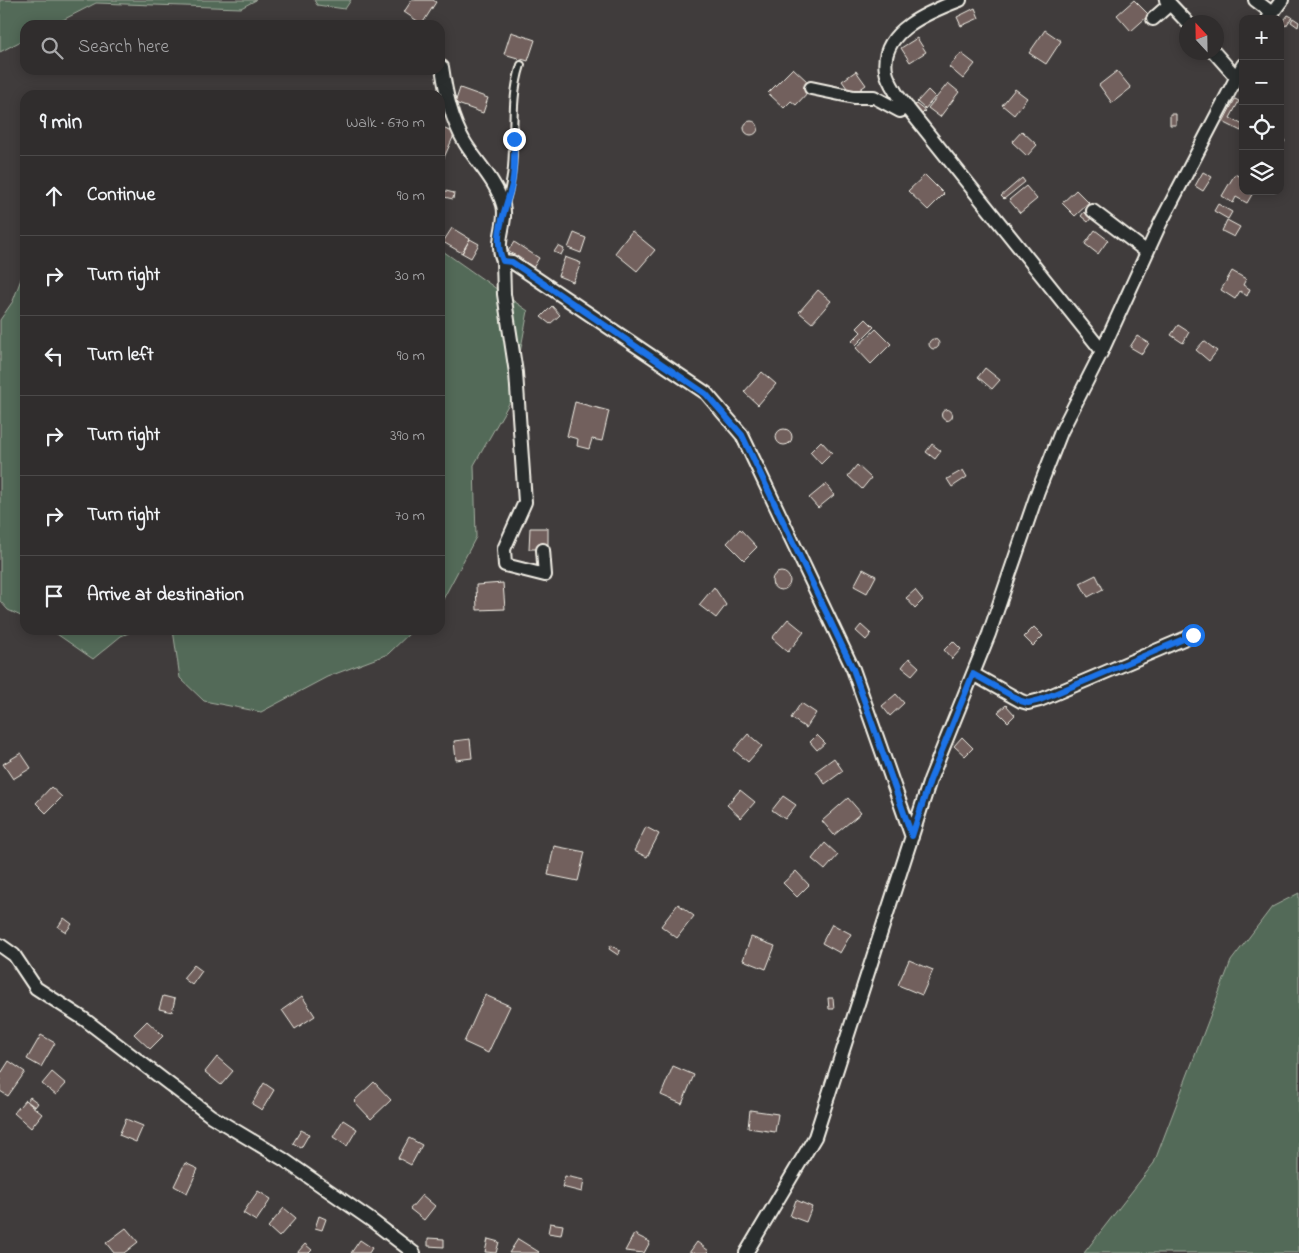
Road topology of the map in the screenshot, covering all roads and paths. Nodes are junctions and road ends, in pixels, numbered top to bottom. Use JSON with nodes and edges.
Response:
{"nodes":[{"id":1,"x":960,"y":0,"type":"edge"},
{"id":2,"x":1255,"y":0,"type":"edge"},
{"id":3,"x":1282,"y":0,"type":"edge"},
{"id":4,"x":1168,"y":2,"type":"edge"},
{"id":5,"x":1180,"y":15,"type":"edge"},
{"id":6,"x":1269,"y":15,"type":"edge"},
{"id":7,"x":1271,"y":15,"type":"edge"},
{"id":8,"x":1153,"y":18,"type":"dead end"},
{"id":9,"x":1221,"y":60,"type":"edge"},
{"id":10,"x":521,"y":65,"type":"dead end"},
{"id":11,"x":1239,"y":72,"type":"edge"},
{"id":12,"x":443,"y":75,"type":"edge"},
{"id":13,"x":1236,"y":77,"type":"junction"},
{"id":14,"x":811,"y":88,"type":"dead end"},
{"id":15,"x":908,"y":108,"type":"junction"},
{"id":16,"x":504,"y":207,"type":"junction"},
{"id":17,"x":1093,"y":211,"type":"dead end"},
{"id":18,"x":1147,"y":252,"type":"junction"},
{"id":19,"x":503,"y":261,"type":"junction"},
{"id":20,"x":1102,"y":351,"type":"junction"},
{"id":21,"x":543,"y":550,"type":"dead end"},
{"id":22,"x":1193,"y":635,"type":"dead end"},
{"id":23,"x":973,"y":674,"type":"junction"},
{"id":24,"x":912,"y":836,"type":"junction"},
{"id":25,"x":0,"y":945,"type":"edge"},
{"id":26,"x":414,"y":1253,"type":"edge"},
{"id":27,"x":746,"y":1253,"type":"edge"}],
"edges":[{"from":1,"to":15,"type":"street"},
{"from":2,"to":6,"type":"street"},
{"from":3,"to":7,"type":"street"},
{"from":4,"to":5,"type":"street"},
{"from":4,"to":8,"type":"street"},
{"from":9,"to":13,"type":"street"},
{"from":10,"to":16,"type":"lane"},
{"from":11,"to":13,"type":"street"},
{"from":12,"to":16,"type":"street"},
{"from":13,"to":18,"type":"street"},
{"from":14,"to":15,"type":"street"},
{"from":15,"to":20,"type":"street"},
{"from":16,"to":19,"type":"street"},
{"from":17,"to":18,"type":"street"},
{"from":18,"to":20,"type":"street"},
{"from":19,"to":21,"type":"street"},
{"from":19,"to":24,"type":"street"},
{"from":20,"to":23,"type":"street"},
{"from":22,"to":23,"type":"street"},
{"from":23,"to":24,"type":"street"},
{"from":24,"to":27,"type":"street"},
{"from":25,"to":26,"type":"street"}]}
